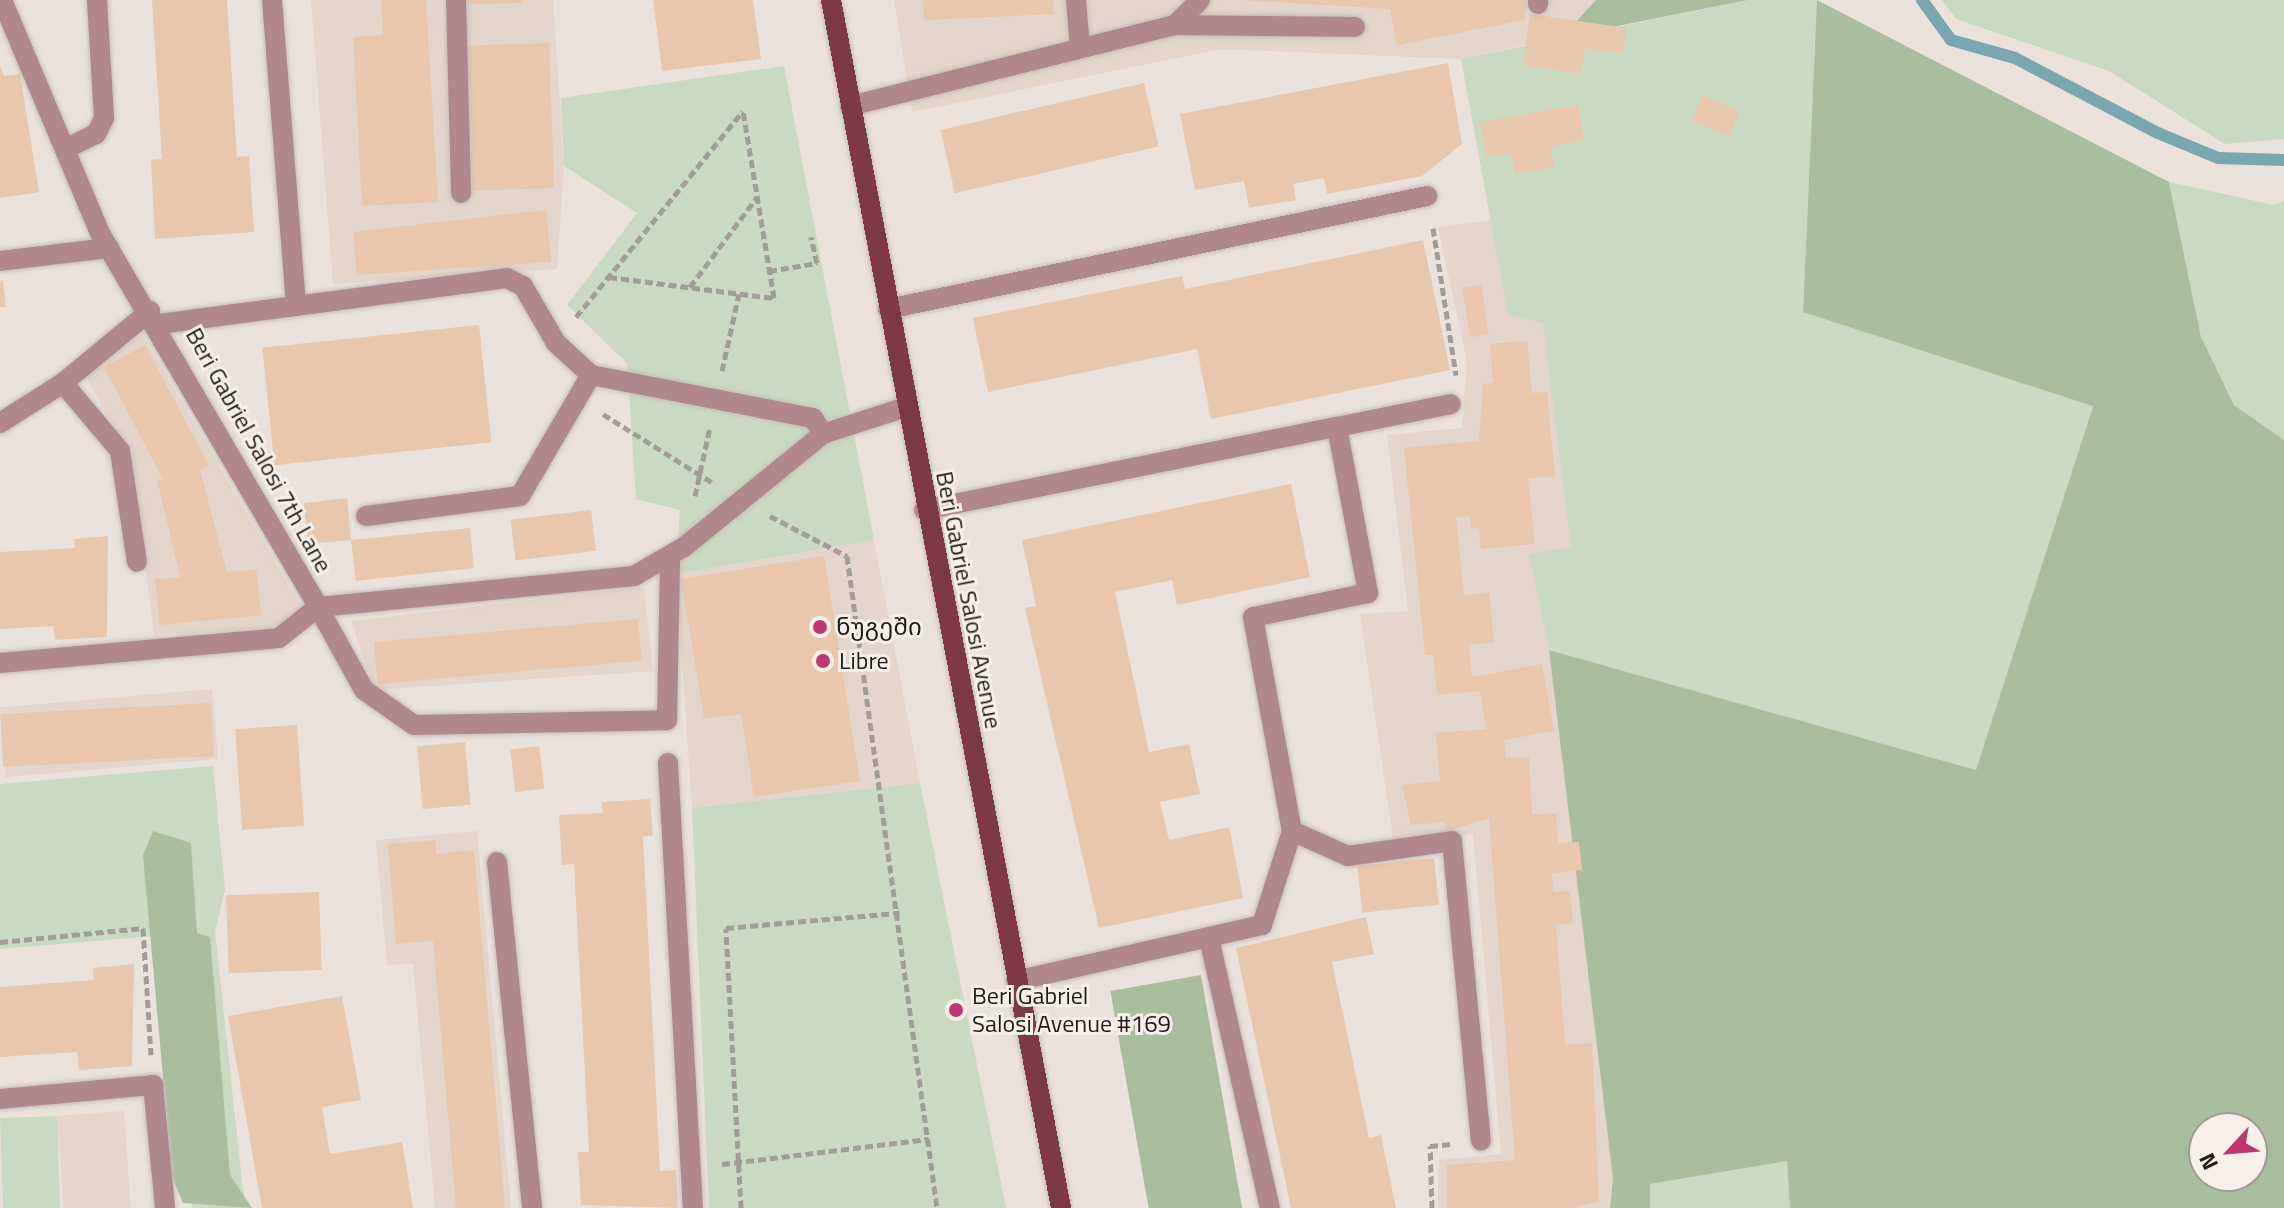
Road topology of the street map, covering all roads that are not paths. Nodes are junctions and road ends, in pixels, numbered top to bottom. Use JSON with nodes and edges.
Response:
{"nodes":[{"id":1,"x":2,"y":0,"type":"edge"},
{"id":2,"x":97,"y":0,"type":"edge"},
{"id":3,"x":272,"y":0,"type":"edge"},
{"id":4,"x":456,"y":0,"type":"edge"},
{"id":5,"x":831,"y":0,"type":"edge"},
{"id":6,"x":1076,"y":0,"type":"edge"},
{"id":7,"x":1200,"y":0,"type":"edge"},
{"id":8,"x":1175,"y":25,"type":"junction"},
{"id":9,"x":1355,"y":27,"type":"dead end"},
{"id":10,"x":1080,"y":48,"type":"junction"},
{"id":11,"x":850,"y":106,"type":"junction"},
{"id":12,"x":67,"y":148,"type":"junction"},
{"id":13,"x":461,"y":193,"type":"dead end"},
{"id":14,"x":1427,"y":196,"type":"road end"},
{"id":15,"x":109,"y":248,"type":"junction"},
{"id":16,"x":0,"y":261,"type":"edge"},
{"id":17,"x":296,"y":305,"type":"junction"},
{"id":18,"x":888,"y":309,"type":"junction"},
{"id":19,"x":154,"y":317,"type":"junction"},
{"id":20,"x":591,"y":375,"type":"junction"},
{"id":21,"x":63,"y":383,"type":"junction"},
{"id":22,"x":1451,"y":404,"type":"road end"},
{"id":23,"x":906,"y":407,"type":"junction"},
{"id":24,"x":0,"y":423,"type":"edge"},
{"id":25,"x":1337,"y":427,"type":"junction"},
{"id":26,"x":823,"y":434,"type":"junction"},
{"id":27,"x":924,"y":510,"type":"junction"},
{"id":28,"x":366,"y":516,"type":"dead end"},
{"id":29,"x":670,"y":557,"type":"junction"},
{"id":30,"x":137,"y":562,"type":"dead end"},
{"id":31,"x":318,"y":607,"type":"junction"},
{"id":32,"x":0,"y":663,"type":"edge"},
{"id":33,"x":668,"y":763,"type":"dead end"},
{"id":34,"x":1292,"y":831,"type":"junction"},
{"id":35,"x":497,"y":862,"type":"dead end"},
{"id":36,"x":1209,"y":938,"type":"junction"},
{"id":37,"x":1016,"y":981,"type":"junction"},
{"id":38,"x":0,"y":1099,"type":"edge"},
{"id":39,"x":1481,"y":1141,"type":"road end"},
{"id":40,"x":165,"y":1208,"type":"edge"},
{"id":41,"x":532,"y":1208,"type":"edge"},
{"id":42,"x":693,"y":1208,"type":"edge"},
{"id":43,"x":1061,"y":1208,"type":"edge"},
{"id":44,"x":1270,"y":1208,"type":"edge"}],
"edges":[{"from":1,"to":12,"type":"street","name":"Beri Gabriel Salosi 7th Lane"},
{"from":2,"to":12,"type":"street"},
{"from":3,"to":17,"type":"street"},
{"from":4,"to":13,"type":"street"},
{"from":5,"to":11,"type":"main road","name":"Beri Gabriel Salosi Avenue"},
{"from":6,"to":10,"type":"street"},
{"from":7,"to":8,"type":"street"},
{"from":8,"to":9,"type":"street"},
{"from":8,"to":10,"type":"street"},
{"from":10,"to":11,"type":"street"},
{"from":11,"to":18,"type":"main road","name":"Beri Gabriel Salosi Avenue"},
{"from":12,"to":15,"type":"street","name":"Beri Gabriel Salosi 7th Lane"},
{"from":14,"to":18,"type":"street"},
{"from":15,"to":16,"type":"street"},
{"from":15,"to":19,"type":"street","name":"Beri Gabriel Salosi 7th Lane"},
{"from":17,"to":19,"type":"street"},
{"from":17,"to":20,"type":"street"},
{"from":18,"to":23,"type":"main road","name":"Beri Gabriel Salosi Avenue"},
{"from":19,"to":21,"type":"street"},
{"from":19,"to":31,"type":"street","name":"Beri Gabriel Salosi 7th Lane"},
{"from":20,"to":26,"type":"street"},
{"from":20,"to":28,"type":"street"},
{"from":21,"to":24,"type":"street"},
{"from":21,"to":30,"type":"street"},
{"from":22,"to":25,"type":"street"},
{"from":23,"to":26,"type":"street","name":"Beri Gabriel Salosi 7th Lane"},
{"from":23,"to":27,"type":"main road","name":"Beri Gabriel Salosi Avenue"},
{"from":25,"to":27,"type":"street"},
{"from":25,"to":34,"type":"street"},
{"from":26,"to":29,"type":"street","name":"Beri Gabriel Salosi 7th Lane"},
{"from":27,"to":37,"type":"main road","name":"Beri Gabriel Salosi Avenue"},
{"from":29,"to":31,"type":"street","name":"Beri Gabriel Salosi 7th Lane"},
{"from":29,"to":31,"type":"street"},
{"from":31,"to":32,"type":"street"},
{"from":33,"to":42,"type":"street"},
{"from":34,"to":36,"type":"street"},
{"from":34,"to":39,"type":"street"},
{"from":35,"to":41,"type":"street"},
{"from":36,"to":37,"type":"street"},
{"from":36,"to":44,"type":"street"},
{"from":37,"to":43,"type":"main road","name":"Beri Gabriel Salosi Avenue"},
{"from":38,"to":40,"type":"street"}]}
